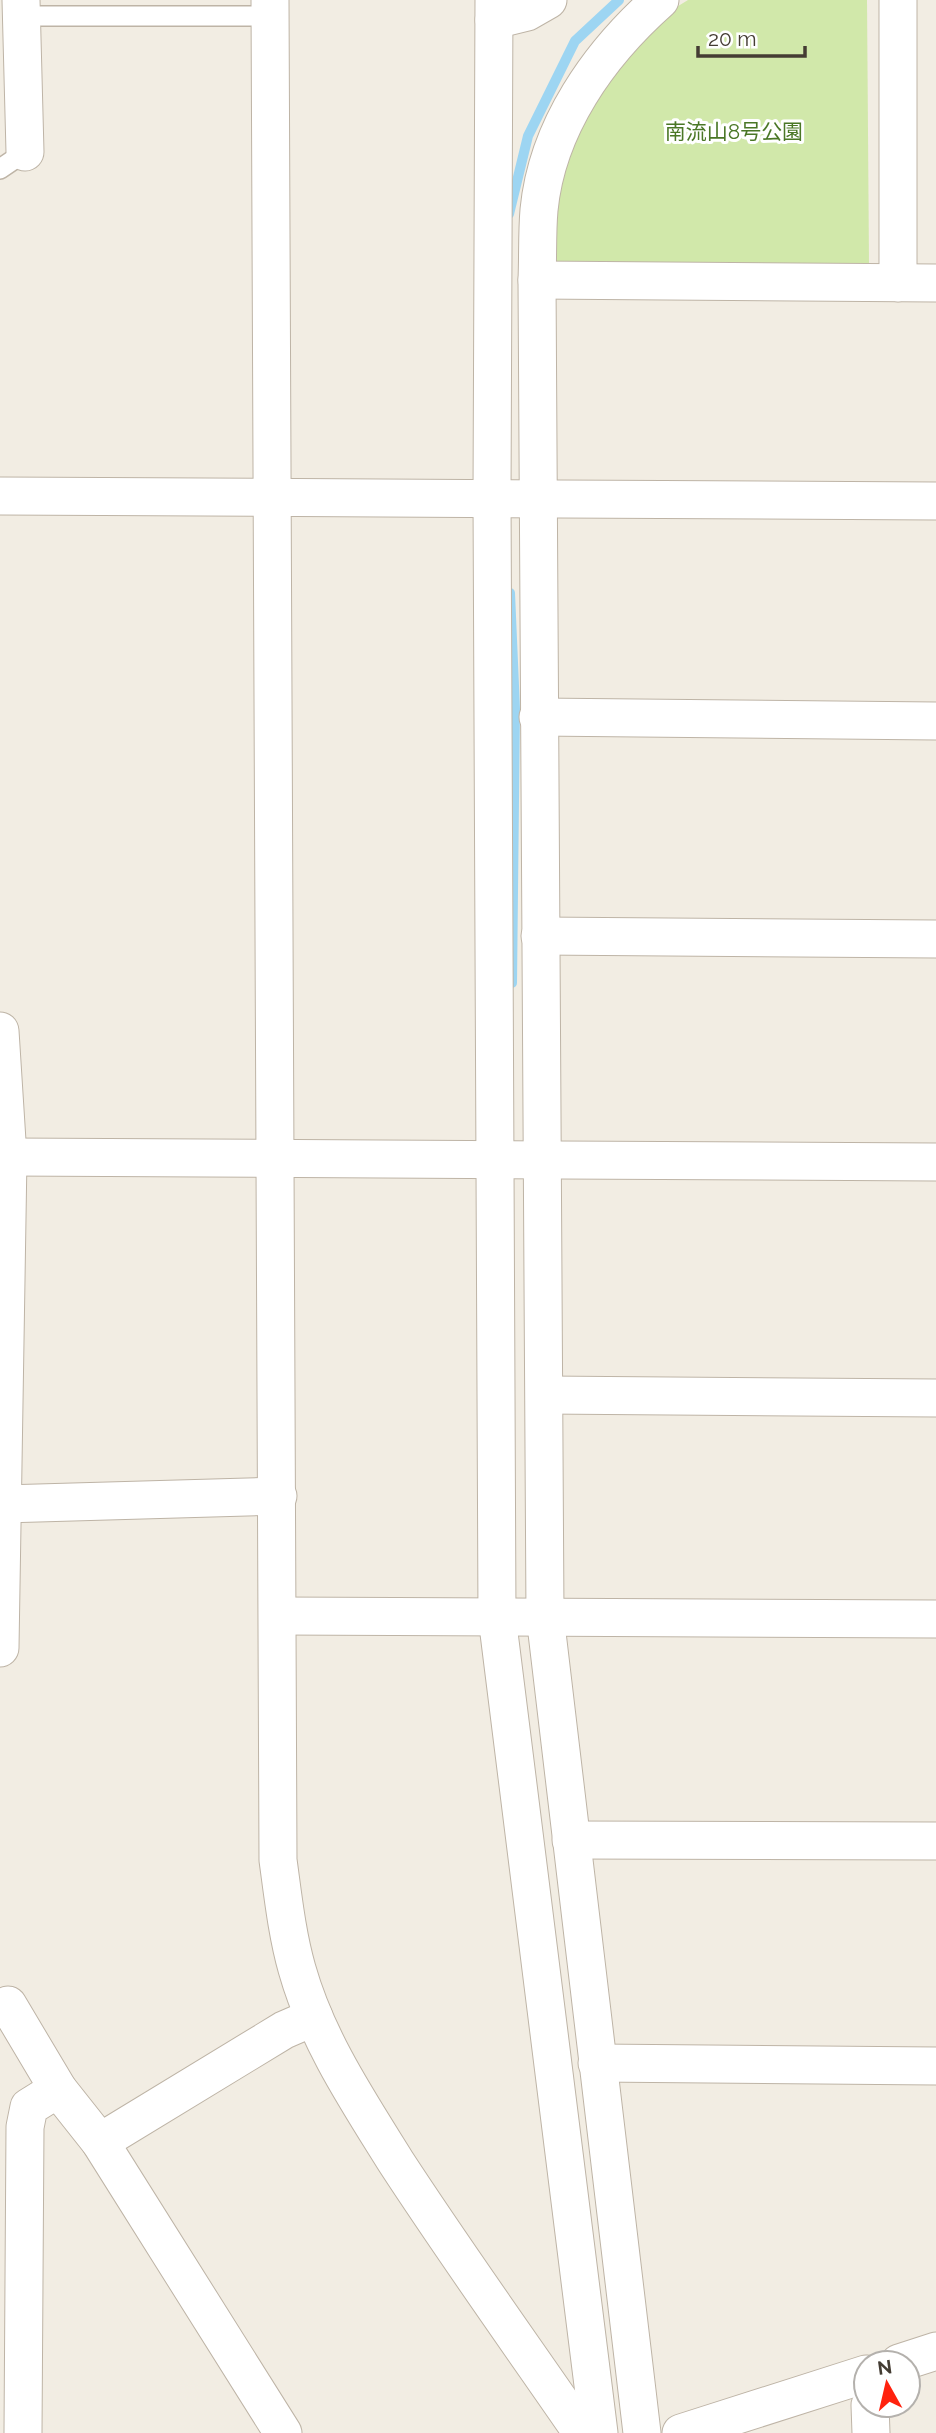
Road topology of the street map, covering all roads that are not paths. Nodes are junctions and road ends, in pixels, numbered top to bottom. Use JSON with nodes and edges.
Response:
{"nodes":[{"id":1,"x":548,"y":0,"type":"edge"},
{"id":2,"x":660,"y":0,"type":"edge"},
{"id":3,"x":898,"y":0,"type":"edge"},
{"id":4,"x":22,"y":8,"type":"edge"},
{"id":5,"x":270,"y":8,"type":"edge"},
{"id":6,"x":494,"y":10,"type":"edge"},
{"id":7,"x":13,"y":160,"type":"edge"},
{"id":8,"x":537,"y":280,"type":"junction"},
{"id":9,"x":898,"y":283,"type":"junction"},
{"id":10,"x":936,"y":283,"type":"edge"},
{"id":11,"x":0,"y":496,"type":"edge"},
{"id":12,"x":271,"y":496,"type":"junction"},
{"id":13,"x":492,"y":497,"type":"junction"},
{"id":14,"x":539,"y":498,"type":"junction"},
{"id":15,"x":936,"y":501,"type":"edge"},
{"id":16,"x":538,"y":717,"type":"junction"},
{"id":17,"x":936,"y":721,"type":"edge"},
{"id":18,"x":540,"y":936,"type":"junction"},
{"id":19,"x":936,"y":939,"type":"edge"},
{"id":20,"x":0,"y":1031,"type":"edge"},
{"id":21,"x":8,"y":1157,"type":"junction"},
{"id":22,"x":275,"y":1157,"type":"junction"},
{"id":23,"x":497,"y":1160,"type":"junction"},
{"id":24,"x":543,"y":1160,"type":"junction"},
{"id":25,"x":936,"y":1162,"type":"edge"},
{"id":26,"x":545,"y":1395,"type":"junction"},
{"id":27,"x":936,"y":1398,"type":"edge"},
{"id":28,"x":278,"y":1496,"type":"junction"},
{"id":29,"x":3,"y":1504,"type":"junction"},
{"id":30,"x":279,"y":1616,"type":"junction"},
{"id":31,"x":545,"y":1616,"type":"junction"},
{"id":32,"x":497,"y":1617,"type":"junction"},
{"id":33,"x":936,"y":1619,"type":"edge"},
{"id":34,"x":0,"y":1648,"type":"edge"},
{"id":35,"x":571,"y":1840,"type":"junction"},
{"id":36,"x":936,"y":1841,"type":"edge"},
{"id":37,"x":4,"y":2001,"type":"edge"},
{"id":38,"x":314,"y":2017,"type":"junction"},
{"id":39,"x":597,"y":2063,"type":"junction"},
{"id":40,"x":936,"y":2066,"type":"edge"},
{"id":41,"x":58,"y":2089,"type":"junction"},
{"id":42,"x":100,"y":2142,"type":"junction"},
{"id":43,"x":852,"y":2378,"type":"edge"},
{"id":44,"x":23,"y":2433,"type":"edge"},
{"id":45,"x":283,"y":2433,"type":"edge"},
{"id":46,"x":582,"y":2433,"type":"edge"},
{"id":47,"x":599,"y":2433,"type":"edge"},
{"id":48,"x":642,"y":2433,"type":"edge"},
{"id":49,"x":681,"y":2433,"type":"edge"}],
"edges":[{"from":1,"to":6,"type":"street"},
{"from":2,"to":8,"type":"street"},
{"from":3,"to":9,"type":"street"},
{"from":4,"to":5,"type":"lane"},
{"from":4,"to":7,"type":"street"},
{"from":5,"to":12,"type":"street"},
{"from":6,"to":13,"type":"street"},
{"from":8,"to":9,"type":"street"},
{"from":8,"to":14,"type":"street"},
{"from":9,"to":10,"type":"street"},
{"from":11,"to":12,"type":"street"},
{"from":12,"to":13,"type":"street"},
{"from":12,"to":22,"type":"street"},
{"from":13,"to":14,"type":"street"},
{"from":13,"to":23,"type":"street"},
{"from":14,"to":15,"type":"street"},
{"from":14,"to":16,"type":"street"},
{"from":16,"to":17,"type":"street"},
{"from":16,"to":18,"type":"street"},
{"from":18,"to":19,"type":"street"},
{"from":18,"to":24,"type":"street"},
{"from":20,"to":21,"type":"street"},
{"from":21,"to":22,"type":"street"},
{"from":21,"to":29,"type":"street"},
{"from":22,"to":23,"type":"street"},
{"from":22,"to":28,"type":"street"},
{"from":23,"to":24,"type":"street"},
{"from":23,"to":32,"type":"street"},
{"from":24,"to":25,"type":"street"},
{"from":24,"to":26,"type":"street"},
{"from":26,"to":27,"type":"street"},
{"from":26,"to":31,"type":"street"},
{"from":28,"to":29,"type":"street"},
{"from":28,"to":30,"type":"street"},
{"from":29,"to":34,"type":"street"},
{"from":30,"to":32,"type":"street"},
{"from":30,"to":38,"type":"street"},
{"from":31,"to":32,"type":"street"},
{"from":31,"to":33,"type":"street"},
{"from":31,"to":35,"type":"street"},
{"from":32,"to":47,"type":"street"},
{"from":35,"to":36,"type":"street"},
{"from":35,"to":39,"type":"street"},
{"from":37,"to":41,"type":"street"},
{"from":38,"to":42,"type":"street"},
{"from":38,"to":46,"type":"street"},
{"from":39,"to":40,"type":"street"},
{"from":39,"to":48,"type":"street"},
{"from":41,"to":42,"type":"street"},
{"from":41,"to":44,"type":"street"},
{"from":42,"to":45,"type":"street"},
{"from":43,"to":49,"type":"street"}]}
